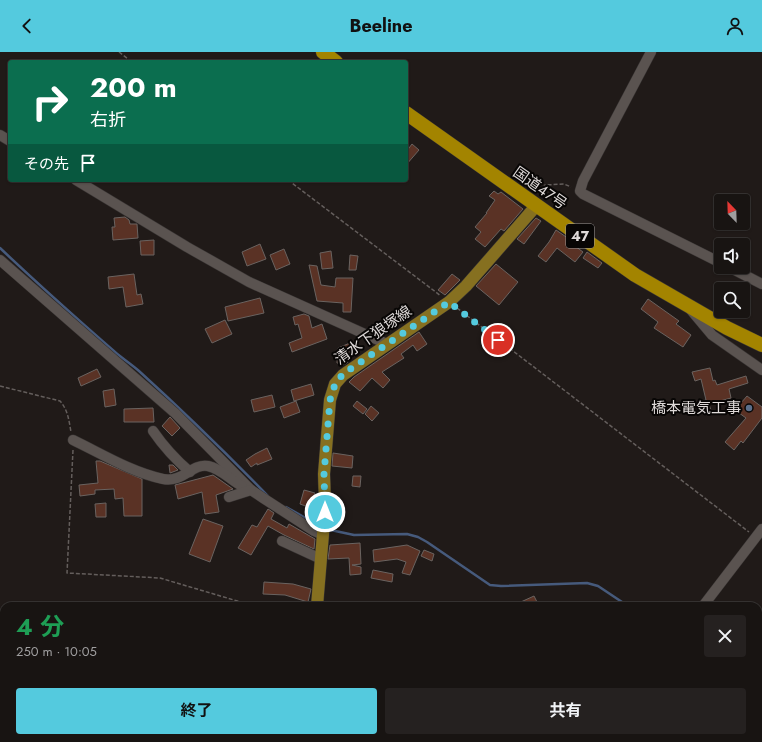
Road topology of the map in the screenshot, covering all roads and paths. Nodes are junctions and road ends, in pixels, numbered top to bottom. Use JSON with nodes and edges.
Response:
{"nodes":[{"id":1,"x":119,"y":52,"type":"edge"},
{"id":2,"x":323,"y":52,"type":"edge"},
{"id":3,"x":651,"y":52,"type":"edge"},
{"id":4,"x":129,"y":60,"type":"edge"},
{"id":5,"x":333,"y":60,"type":"edge"},
{"id":6,"x":408,"y":114,"type":"edge"},
{"id":7,"x":79,"y":182,"type":"edge"},
{"id":8,"x":291,"y":182,"type":"edge"},
{"id":9,"x":581,"y":186,"type":"junction"},
{"id":10,"x":536,"y":206,"type":"junction"},
{"id":11,"x":0,"y":260,"type":"edge"},
{"id":12,"x":714,"y":260,"type":"edge"},
{"id":13,"x":743,"y":274,"type":"edge"},
{"id":14,"x":762,"y":284,"type":"edge"},
{"id":15,"x":449,"y":302,"type":"junction"},
{"id":16,"x":687,"y":305,"type":"junction"},
{"id":17,"x":387,"y":344,"type":"junction"},
{"id":18,"x":762,"y":345,"type":"edge"},
{"id":19,"x":762,"y":370,"type":"edge"},
{"id":20,"x":0,"y":386,"type":"edge"},
{"id":21,"x":153,"y":431,"type":"dead end"},
{"id":22,"x":73,"y":440,"type":"junction"},
{"id":23,"x":190,"y":472,"type":"junction"},
{"id":24,"x":252,"y":490,"type":"junction"},
{"id":25,"x":229,"y":497,"type":"dead end"},
{"id":26,"x":323,"y":530,"type":"junction"},
{"id":27,"x":759,"y":533,"type":"edge"},
{"id":28,"x":282,"y":541,"type":"dead end"},
{"id":29,"x":321,"y":559,"type":"junction"},
{"id":30,"x":241,"y":602,"type":"edge"},
{"id":31,"x":317,"y":602,"type":"edge"},
{"id":32,"x":706,"y":602,"type":"edge"}],
"edges":[{"from":1,"to":4,"type":"path"},
{"from":2,"to":5,"type":"highway"},
{"from":3,"to":9,"type":"street"},
{"from":6,"to":10,"type":"highway","name":"国道47号","number":"47"},
{"from":7,"to":17,"type":"street"},
{"from":8,"to":15,"type":"path"},
{"from":9,"to":10,"type":"path"},
{"from":9,"to":12,"type":"street"},
{"from":10,"to":15,"type":"main road","name":"清水下狼塚線"},
{"from":10,"to":16,"type":"highway","name":"国道47号","number":"47"},
{"from":11,"to":24,"type":"street"},
{"from":13,"to":14,"type":"street"},
{"from":15,"to":17,"type":"main road","name":"清水下狼塚線"},
{"from":15,"to":27,"type":"path"},
{"from":16,"to":18,"type":"highway","name":"国道47号","number":"47"},
{"from":16,"to":19,"type":"street"},
{"from":17,"to":26,"type":"main road","name":"清水下狼塚線"},
{"from":20,"to":22,"type":"path"},
{"from":21,"to":23,"type":"street"},
{"from":22,"to":23,"type":"street"},
{"from":22,"to":30,"type":"path"},
{"from":23,"to":24,"type":"street"},
{"from":24,"to":25,"type":"street"},
{"from":24,"to":26,"type":"street"},
{"from":26,"to":29,"type":"main road","name":"清水下狼塚線"},
{"from":27,"to":32,"type":"street"},
{"from":28,"to":29,"type":"street"},
{"from":29,"to":31,"type":"main road","name":"清水下狼塚線"}]}
